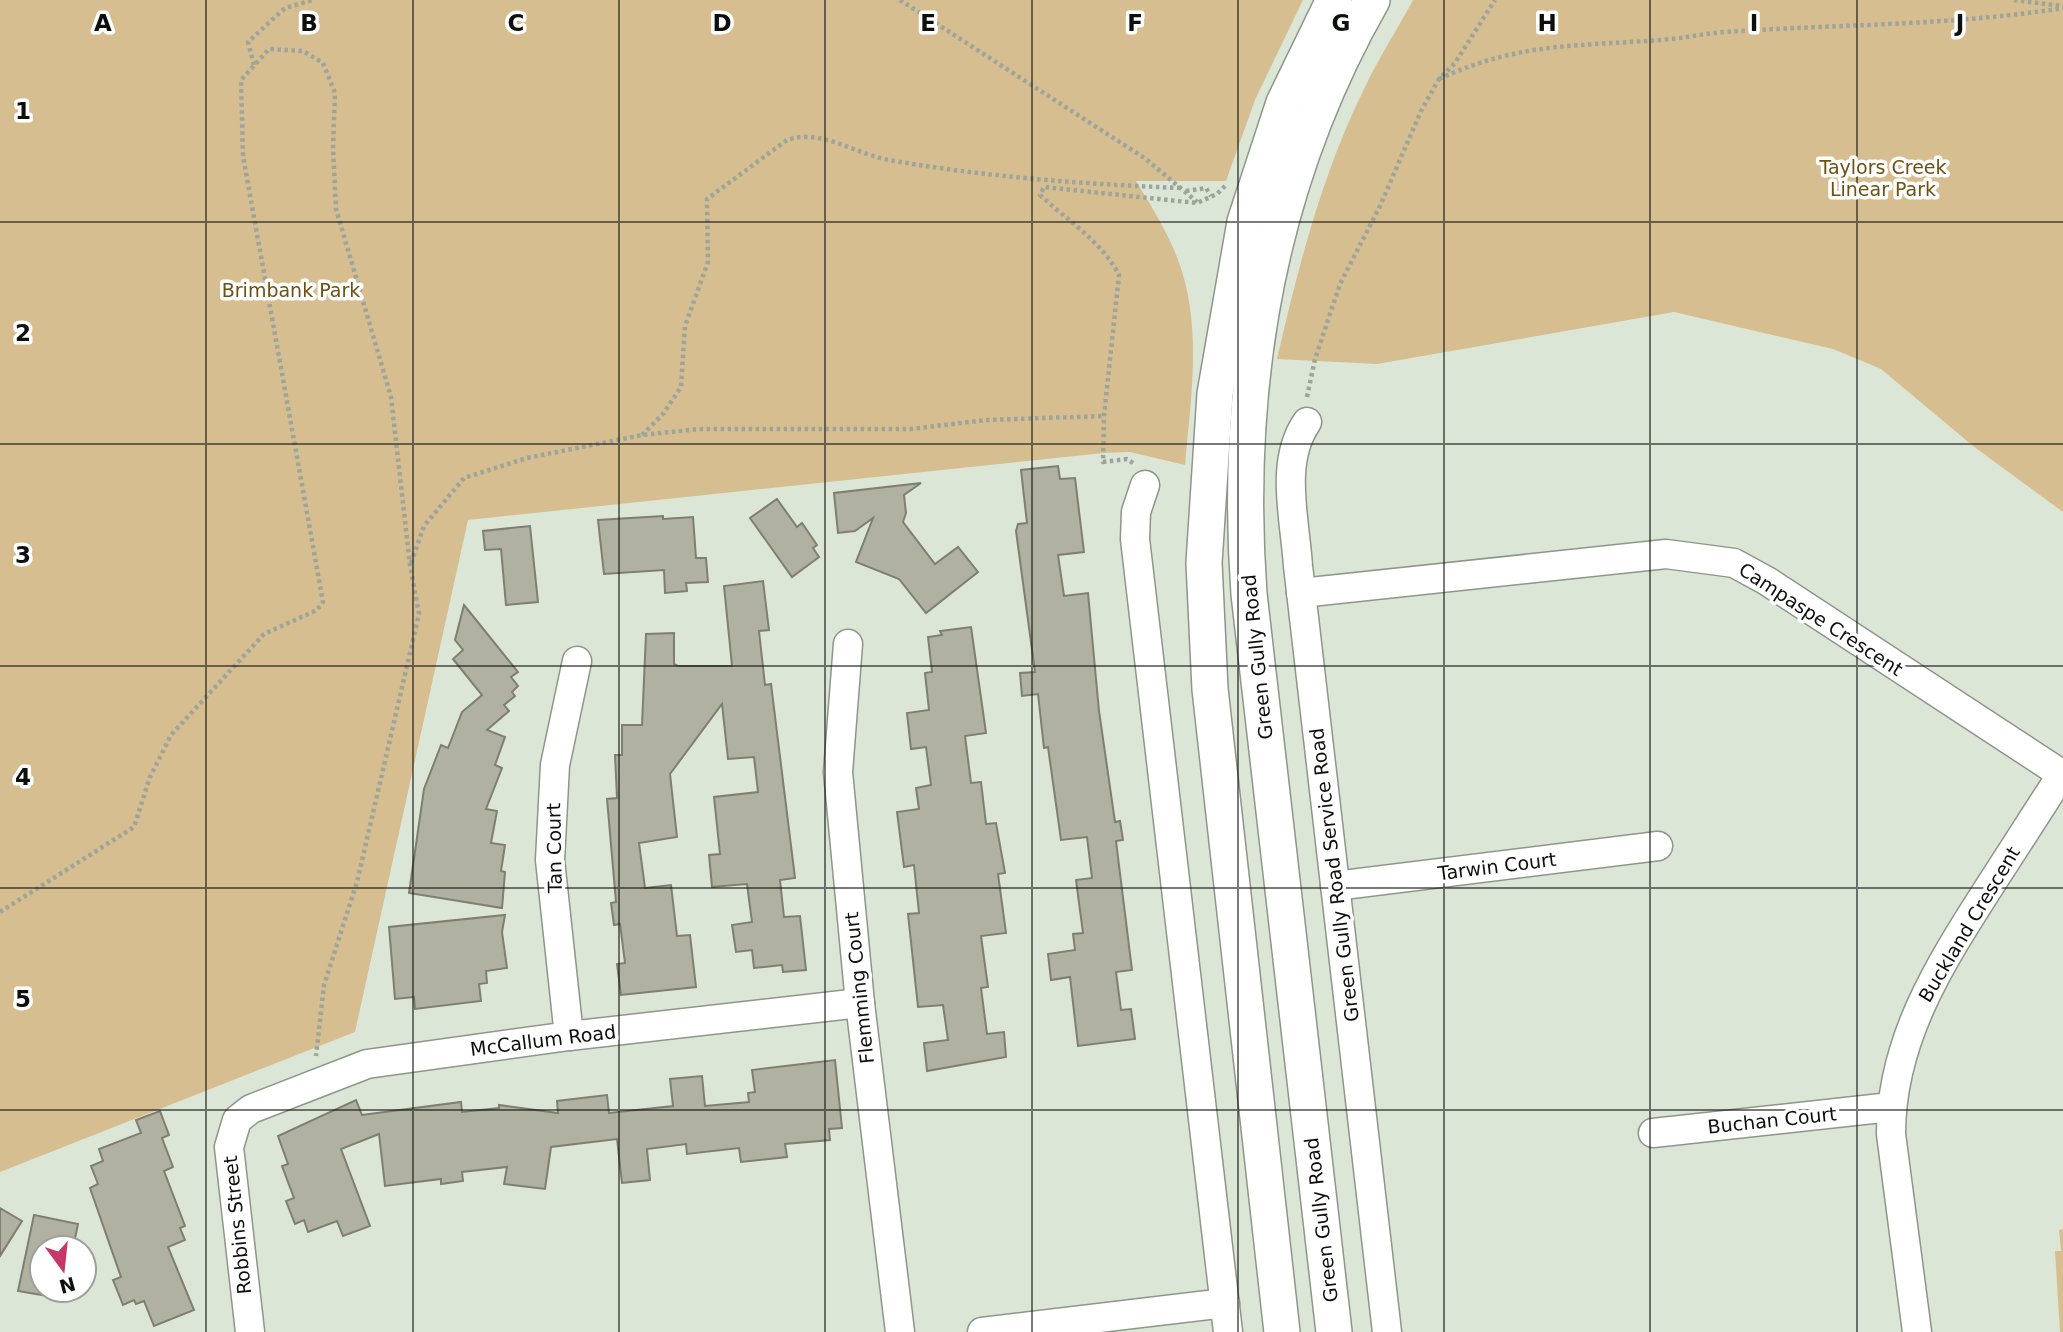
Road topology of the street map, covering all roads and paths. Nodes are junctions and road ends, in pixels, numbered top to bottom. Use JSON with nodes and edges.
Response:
{"nodes":[{"id":1,"x":313,"y":0,"type":"edge"},
{"id":2,"x":900,"y":0,"type":"edge"},
{"id":3,"x":1334,"y":0,"type":"edge"},
{"id":4,"x":1372,"y":0,"type":"edge"},
{"id":5,"x":1495,"y":0,"type":"edge"},
{"id":6,"x":2014,"y":0,"type":"edge"},
{"id":7,"x":2063,"y":7,"type":"edge"},
{"id":8,"x":254,"y":65,"type":"junction"},
{"id":9,"x":1439,"y":79,"type":"junction"},
{"id":10,"x":1183,"y":190,"type":"junction"},
{"id":11,"x":1211,"y":196,"type":"dead end"},
{"id":12,"x":1175,"y":201,"type":"dead end"},
{"id":13,"x":1197,"y":203,"type":"dead end"},
{"id":14,"x":1104,"y":416,"type":"junction"},
{"id":15,"x":1307,"y":422,"type":"joint"},
{"id":16,"x":642,"y":435,"type":"junction"},
{"id":17,"x":1145,"y":485,"type":"joint"},
{"id":18,"x":410,"y":565,"type":"junction"},
{"id":19,"x":1301,"y":593,"type":"junction"},
{"id":20,"x":848,"y":644,"type":"dead end"},
{"id":21,"x":577,"y":661,"type":"dead end"},
{"id":22,"x":2062,"y":775,"type":"edge"},
{"id":23,"x":1658,"y":846,"type":"dead end"},
{"id":24,"x":1335,"y":886,"type":"junction"},
{"id":25,"x":0,"y":912,"type":"edge"},
{"id":26,"x":860,"y":1003,"type":"junction"},
{"id":27,"x":569,"y":1036,"type":"junction"},
{"id":28,"x":313,"y":1084,"type":"junction"},
{"id":29,"x":1891,"y":1107,"type":"junction"},
{"id":30,"x":237,"y":1120,"type":"joint"},
{"id":31,"x":1653,"y":1133,"type":"dead end"},
{"id":32,"x":1225,"y":1303,"type":"junction"},
{"id":33,"x":250,"y":1332,"type":"edge"},
{"id":34,"x":900,"y":1332,"type":"edge"},
{"id":35,"x":982,"y":1332,"type":"edge"},
{"id":36,"x":1228,"y":1332,"type":"edge"},
{"id":37,"x":1282,"y":1332,"type":"edge"},
{"id":38,"x":1334,"y":1332,"type":"edge"},
{"id":39,"x":1387,"y":1332,"type":"edge"},
{"id":40,"x":1917,"y":1332,"type":"edge"}],
"edges":[{"from":1,"to":8,"type":"path"},
{"from":2,"to":10,"type":"path"},
{"from":3,"to":37,"type":"main road"},
{"from":4,"to":38,"type":"main road","name":"Green Gully Road"},
{"from":5,"to":9,"type":"path"},
{"from":6,"to":7,"type":"path"},
{"from":7,"to":9,"type":"path"},
{"from":8,"to":18,"type":"path"},
{"from":8,"to":25,"type":"path"},
{"from":9,"to":15,"type":"path"},
{"from":10,"to":11,"type":"path"},
{"from":10,"to":13,"type":"path"},
{"from":10,"to":16,"type":"path"},
{"from":12,"to":14,"type":"path"},
{"from":14,"to":16,"type":"path"},
{"from":14,"to":17,"type":"path"},
{"from":15,"to":19,"type":"street","name":"Green Gully Road Service Road"},
{"from":16,"to":18,"type":"path"},
{"from":17,"to":32,"type":"street"},
{"from":18,"to":28,"type":"path"},
{"from":19,"to":22,"type":"street","name":"Campaspe Crescent"},
{"from":19,"to":24,"type":"street","name":"Green Gully Road Service Road"},
{"from":20,"to":26,"type":"street","name":"Flemming Court"},
{"from":21,"to":27,"type":"street","name":"Tan Court"},
{"from":22,"to":29,"type":"street","name":"Buckland Crescent"},
{"from":23,"to":24,"type":"street","name":"Tarwin Court"},
{"from":24,"to":39,"type":"street","name":"Green Gully Road Service Road"},
{"from":26,"to":27,"type":"street","name":"McCallum Road"},
{"from":26,"to":34,"type":"street","name":"Flemming Court"},
{"from":27,"to":28,"type":"street","name":"McCallum Road"},
{"from":28,"to":30,"type":"street","name":"McCallum Road"},
{"from":29,"to":31,"type":"street","name":"Buchan Court"},
{"from":29,"to":40,"type":"street","name":"Buckland Crescent"},
{"from":30,"to":33,"type":"street","name":"Robbins Street"},
{"from":32,"to":35,"type":"street"},
{"from":32,"to":36,"type":"street"}]}
